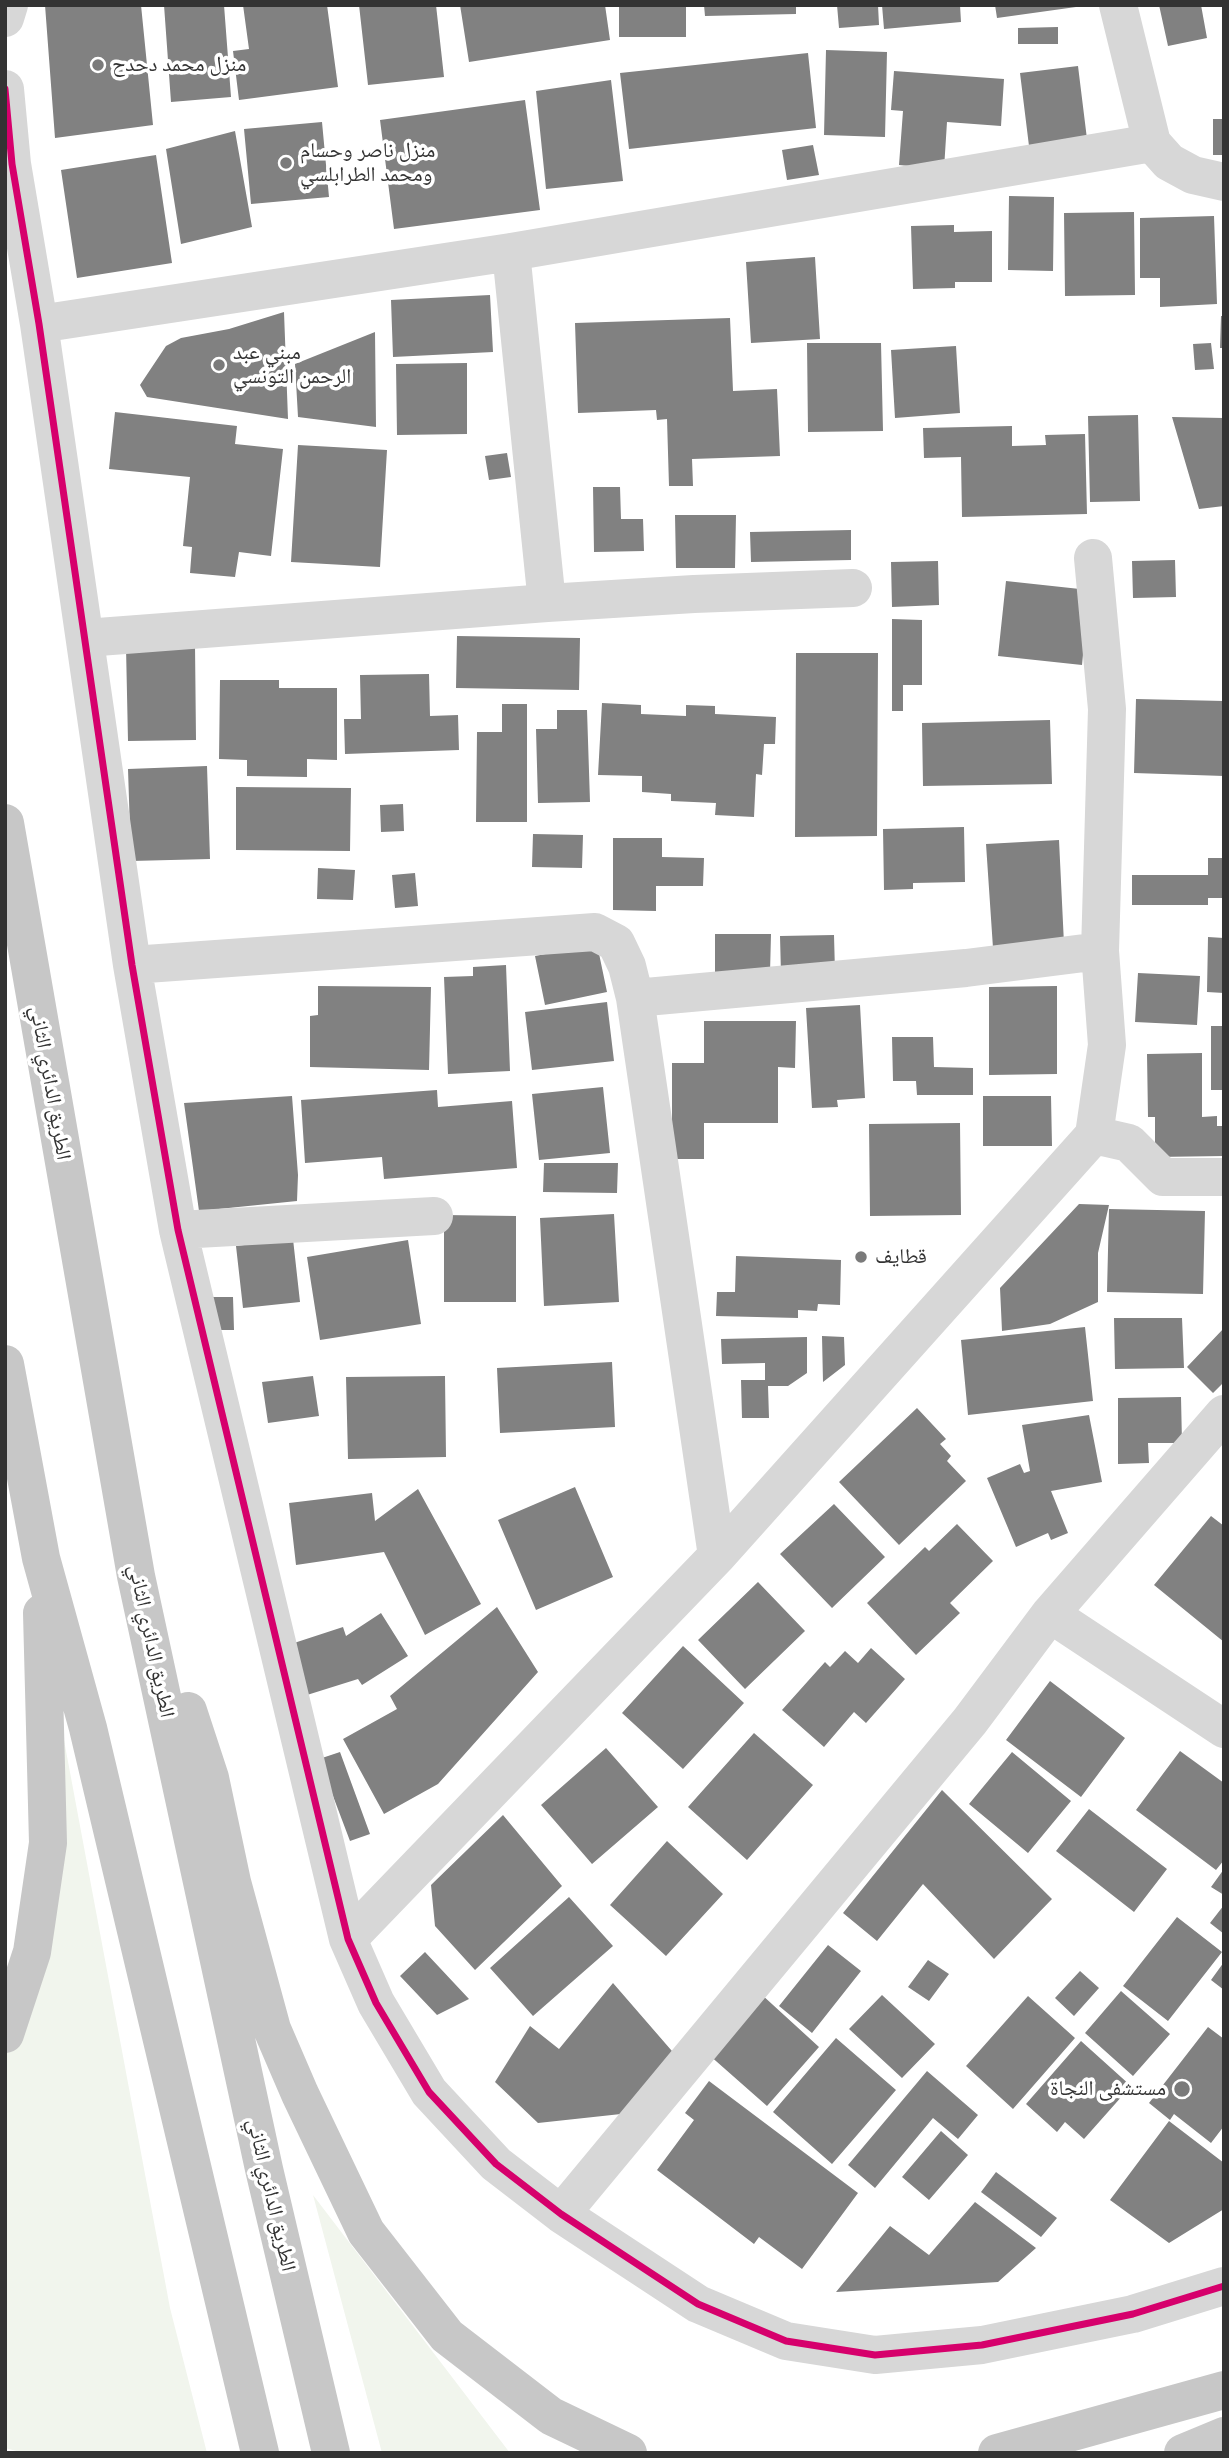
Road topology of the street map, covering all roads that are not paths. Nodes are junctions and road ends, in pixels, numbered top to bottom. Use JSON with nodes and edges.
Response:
{"nodes":[{"id":1,"x":9,"y":5,"type":"edge"},
{"id":2,"x":1118,"y":5,"type":"edge"},
{"id":3,"x":5,"y":18,"type":"edge"},
{"id":4,"x":5,"y":89,"type":"edge"},
{"id":5,"x":1152,"y":143,"type":"junction"},
{"id":6,"x":1224,"y":182,"type":"edge"},
{"id":7,"x":511,"y":252,"type":"junction"},
{"id":8,"x":39,"y":324,"type":"junction"},
{"id":9,"x":1093,"y":558,"type":"dead end"},
{"id":10,"x":853,"y":588,"type":"dead end"},
{"id":11,"x":547,"y":603,"type":"junction"},
{"id":12,"x":85,"y":638,"type":"junction"},
{"id":13,"x":5,"y":823,"type":"edge"},
{"id":14,"x":1100,"y":951,"type":"junction"},
{"id":15,"x":132,"y":965,"type":"junction"},
{"id":16,"x":635,"y":998,"type":"junction"},
{"id":17,"x":1094,"y":1135,"type":"junction"},
{"id":18,"x":1224,"y":1177,"type":"edge"},
{"id":19,"x":434,"y":1216,"type":"dead end"},
{"id":20,"x":178,"y":1230,"type":"junction"},
{"id":21,"x":5,"y":1364,"type":"edge"},
{"id":22,"x":1224,"y":1414,"type":"edge"},
{"id":23,"x":717,"y":1556,"type":"junction"},
{"id":24,"x":41,"y":1558,"type":"junction"},
{"id":25,"x":136,"y":1576,"type":"junction"},
{"id":26,"x":1050,"y":1614,"type":"junction"},
{"id":27,"x":1224,"y":1729,"type":"edge"},
{"id":28,"x":348,"y":1938,"type":"junction"},
{"id":29,"x":5,"y":2034,"type":"edge"},
{"id":30,"x":561,"y":2214,"type":"junction"},
{"id":31,"x":1224,"y":2286,"type":"edge"},
{"id":32,"x":1224,"y":2390,"type":"edge"},
{"id":33,"x":1224,"y":2436,"type":"edge"},
{"id":34,"x":260,"y":2453,"type":"edge"},
{"id":35,"x":331,"y":2453,"type":"edge"},
{"id":36,"x":628,"y":2453,"type":"edge"},
{"id":37,"x":997,"y":2453,"type":"edge"},
{"id":38,"x":1183,"y":2453,"type":"edge"}],
"edges":[{"from":1,"to":3,"type":"street"},
{"from":2,"to":5,"type":"street"},
{"from":4,"to":8,"type":"street"},
{"from":5,"to":6,"type":"street"},
{"from":5,"to":7,"type":"street"},
{"from":7,"to":8,"type":"street"},
{"from":7,"to":11,"type":"street"},
{"from":8,"to":12,"type":"street"},
{"from":9,"to":14,"type":"street"},
{"from":10,"to":11,"type":"street"},
{"from":11,"to":12,"type":"street"},
{"from":12,"to":15,"type":"street"},
{"from":13,"to":25,"type":"highway","name":"الطريق الدائري الثاني"},
{"from":14,"to":16,"type":"street"},
{"from":14,"to":17,"type":"street"},
{"from":15,"to":16,"type":"street"},
{"from":15,"to":20,"type":"street"},
{"from":16,"to":23,"type":"street"},
{"from":17,"to":18,"type":"street"},
{"from":17,"to":23,"type":"street"},
{"from":19,"to":20,"type":"street"},
{"from":20,"to":28,"type":"street"},
{"from":21,"to":24,"type":"highway"},
{"from":22,"to":26,"type":"street"},
{"from":23,"to":28,"type":"street"},
{"from":24,"to":29,"type":"highway"},
{"from":24,"to":34,"type":"highway"},
{"from":25,"to":35,"type":"highway","name":"الطريق الدائري الثاني"},
{"from":25,"to":36,"type":"highway"},
{"from":26,"to":27,"type":"street"},
{"from":26,"to":30,"type":"street"},
{"from":28,"to":30,"type":"street"},
{"from":30,"to":31,"type":"street"},
{"from":32,"to":37,"type":"highway"},
{"from":33,"to":38,"type":"main road"}]}
